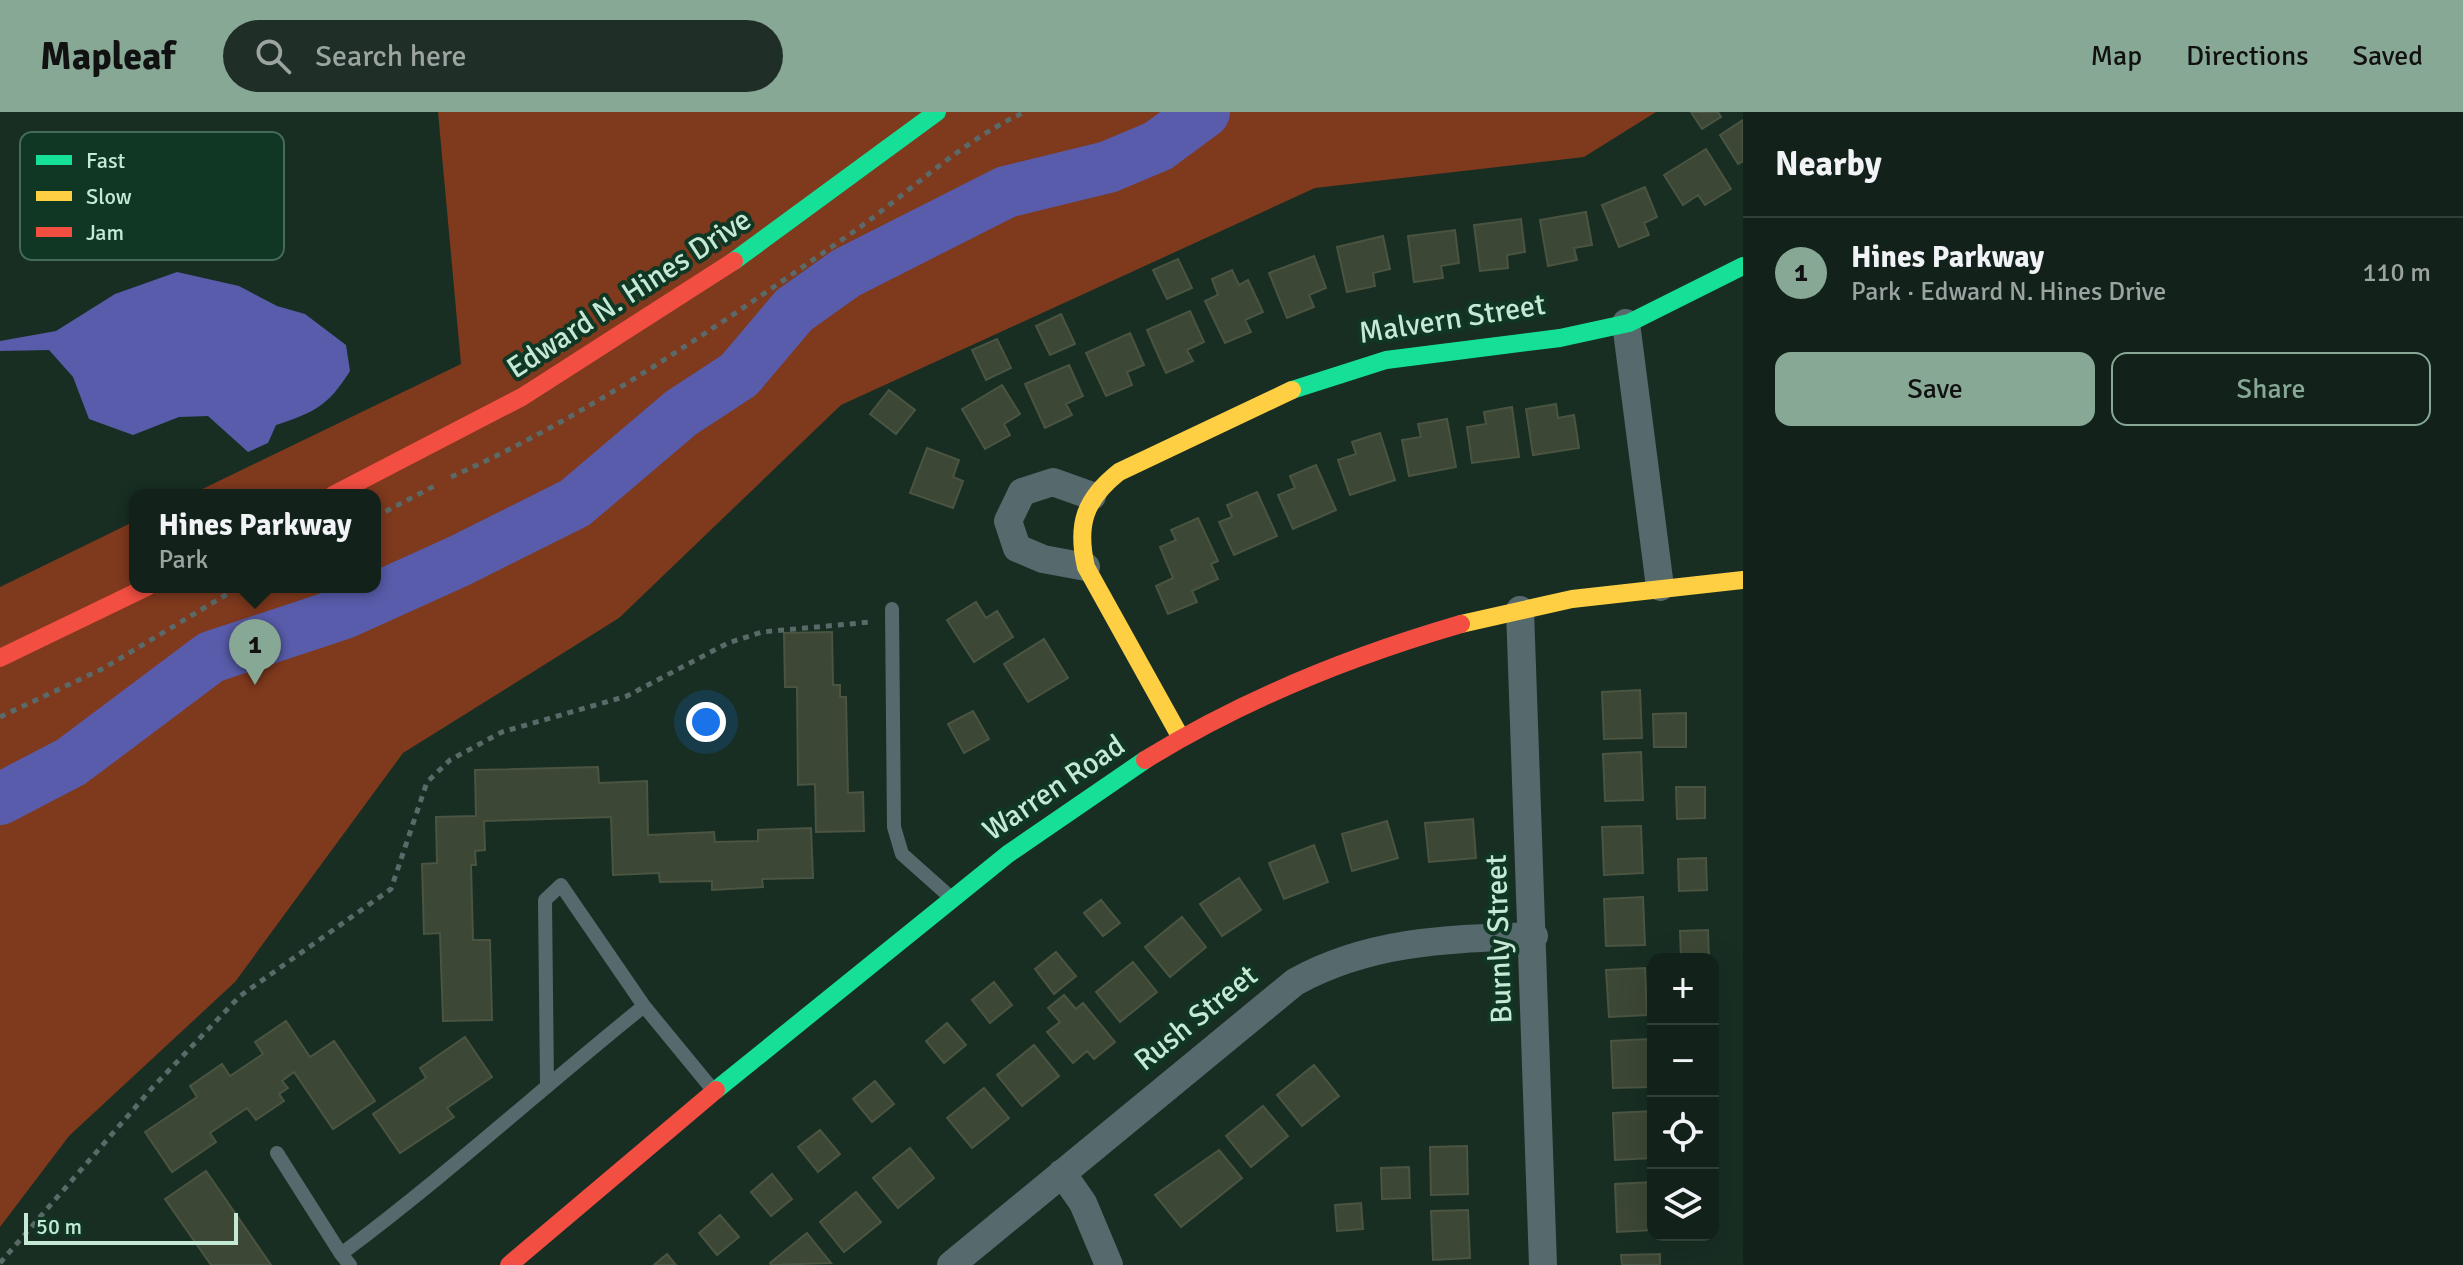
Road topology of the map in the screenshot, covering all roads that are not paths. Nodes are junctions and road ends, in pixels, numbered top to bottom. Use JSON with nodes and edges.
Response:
{"nodes":[{"id":1,"x":937,"y":112,"type":"edge"},
{"id":2,"x":1743,"y":266,"type":"edge"},
{"id":3,"x":1626,"y":323,"type":"junction"},
{"id":4,"x":345,"y":489,"type":"edge"},
{"id":5,"x":1092,"y":496,"type":"junction"},
{"id":6,"x":1086,"y":567,"type":"junction"},
{"id":7,"x":1743,"y":580,"type":"edge"},
{"id":8,"x":1660,"y":587,"type":"junction"},
{"id":9,"x":135,"y":593,"type":"edge"},
{"id":10,"x":1520,"y":610,"type":"junction"},
{"id":11,"x":892,"y":614,"type":"road end"},
{"id":12,"x":0,"y":658,"type":"edge"},
{"id":13,"x":1181,"y":738,"type":"junction"},
{"id":14,"x":951,"y":898,"type":"junction"},
{"id":15,"x":1534,"y":936,"type":"junction"},
{"id":16,"x":644,"y":1006,"type":"junction"},
{"id":17,"x":547,"y":1083,"type":"junction"},
{"id":18,"x":714,"y":1091,"type":"junction"},
{"id":19,"x":277,"y":1153,"type":"dead end"},
{"id":20,"x":1062,"y":1173,"type":"junction"},
{"id":21,"x":345,"y":1260,"type":"edge"},
{"id":22,"x":509,"y":1265,"type":"edge"},
{"id":23,"x":951,"y":1265,"type":"edge"},
{"id":24,"x":1109,"y":1265,"type":"edge"},
{"id":25,"x":1543,"y":1265,"type":"edge"}],
"edges":[{"from":1,"to":4,"type":"street","name":"Edward N. Hines Drive"},
{"from":2,"to":3,"type":"street","name":"Malvern Street"},
{"from":3,"to":5,"type":"street","name":"Malvern Street"},
{"from":3,"to":8,"type":"street"},
{"from":5,"to":6,"type":"street"},
{"from":5,"to":6,"type":"street"},
{"from":6,"to":13,"type":"street"},
{"from":7,"to":8,"type":"street","name":"Warren Road"},
{"from":8,"to":10,"type":"street","name":"Warren Road"},
{"from":9,"to":12,"type":"street"},
{"from":10,"to":13,"type":"street","name":"Warren Road"},
{"from":10,"to":15,"type":"street","name":"Burnly Street"},
{"from":11,"to":14,"type":"lane"},
{"from":13,"to":14,"type":"street","name":"Warren Road"},
{"from":14,"to":18,"type":"street","name":"Warren Road"},
{"from":15,"to":20,"type":"street","name":"Rush Street"},
{"from":15,"to":25,"type":"street","name":"Burnly Street"},
{"from":16,"to":17,"type":"lane"},
{"from":16,"to":17,"type":"lane"},
{"from":16,"to":18,"type":"lane"},
{"from":17,"to":21,"type":"lane"},
{"from":18,"to":22,"type":"street","name":"Warren Road"},
{"from":19,"to":21,"type":"lane"},
{"from":20,"to":23,"type":"street","name":"Rush Street"},
{"from":20,"to":24,"type":"street"}]}
